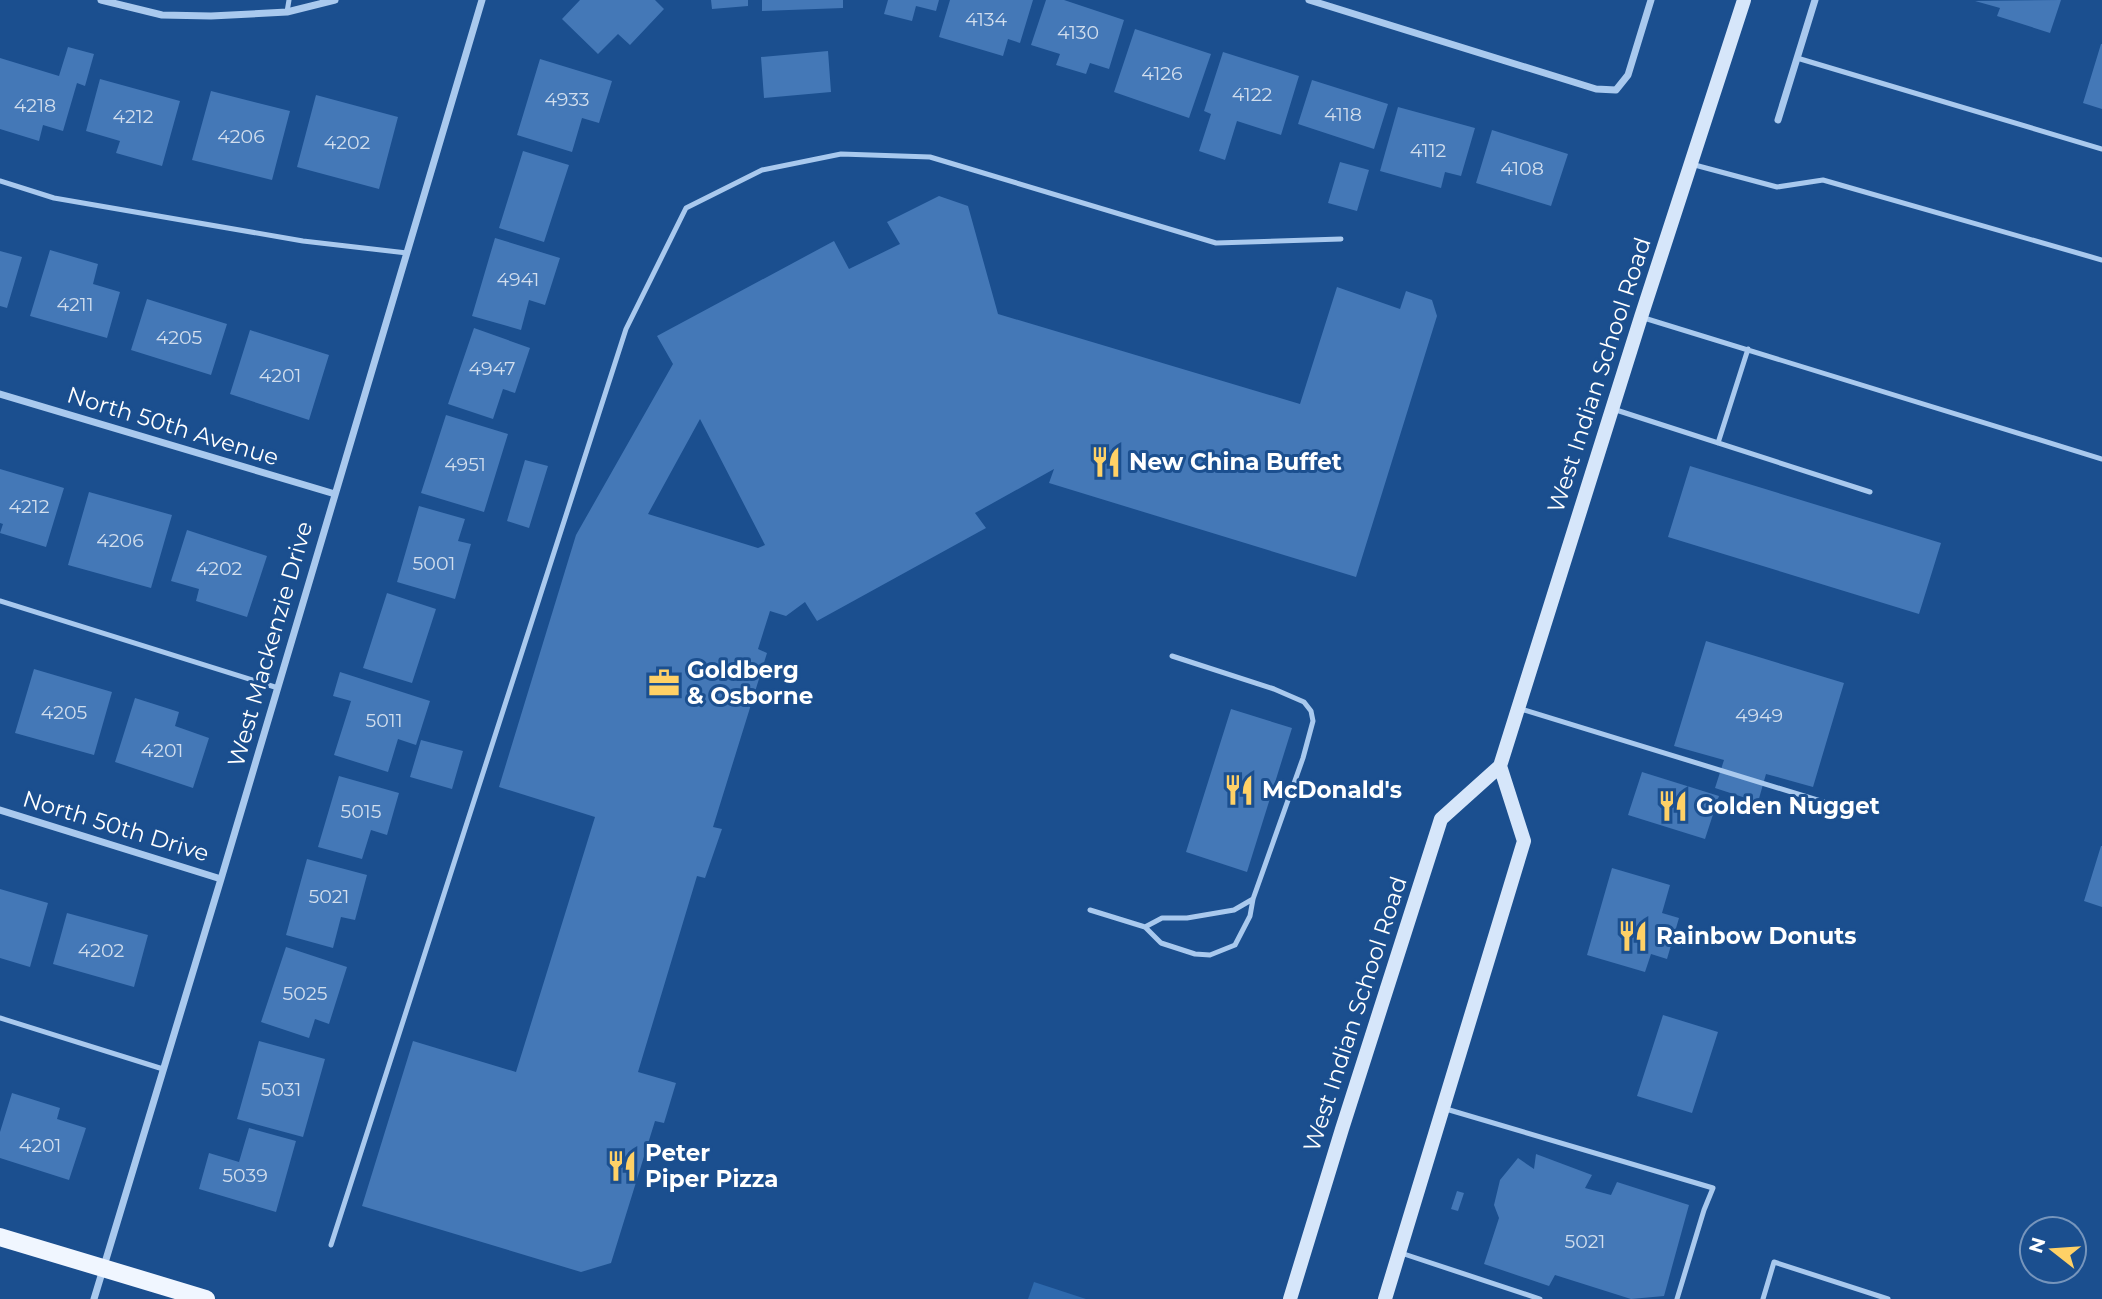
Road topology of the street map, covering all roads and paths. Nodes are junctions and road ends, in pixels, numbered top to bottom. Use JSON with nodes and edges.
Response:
{"nodes":[{"id":1,"x":101,"y":0,"type":"edge"},
{"id":2,"x":289,"y":0,"type":"edge"},
{"id":3,"x":335,"y":0,"type":"edge"},
{"id":4,"x":482,"y":0,"type":"edge"},
{"id":5,"x":1309,"y":0,"type":"edge"},
{"id":6,"x":1651,"y":0,"type":"edge"},
{"id":7,"x":1744,"y":0,"type":"edge"},
{"id":8,"x":1815,"y":0,"type":"edge"},
{"id":9,"x":287,"y":12,"type":"junction"},
{"id":10,"x":1797,"y":58,"type":"junction"},
{"id":11,"x":1778,"y":120,"type":"dead end"},
{"id":12,"x":2102,"y":149,"type":"edge"},
{"id":13,"x":1691,"y":164,"type":"junction"},
{"id":14,"x":0,"y":181,"type":"edge"},
{"id":15,"x":1341,"y":239,"type":"dead end"},
{"id":16,"x":407,"y":253,"type":"junction"},
{"id":17,"x":2102,"y":260,"type":"edge"},
{"id":18,"x":1641,"y":317,"type":"junction"},
{"id":19,"x":1748,"y":349,"type":"junction"},
{"id":20,"x":0,"y":394,"type":"edge"},
{"id":21,"x":1612,"y":409,"type":"junction"},
{"id":22,"x":1718,"y":443,"type":"junction"},
{"id":23,"x":2102,"y":460,"type":"edge"},
{"id":24,"x":1870,"y":492,"type":"dead end"},
{"id":25,"x":335,"y":494,"type":"junction"},
{"id":26,"x":0,"y":601,"type":"edge"},
{"id":27,"x":1172,"y":656,"type":"dead end"},
{"id":28,"x":278,"y":688,"type":"junction"},
{"id":29,"x":1518,"y":708,"type":"junction"},
{"id":30,"x":1500,"y":765,"type":"junction"},
{"id":31,"x":1827,"y":803,"type":"dead end"},
{"id":32,"x":0,"y":810,"type":"edge"},
{"id":33,"x":221,"y":879,"type":"junction"},
{"id":34,"x":1253,"y":899,"type":"junction"},
{"id":35,"x":1090,"y":910,"type":"dead end"},
{"id":36,"x":1145,"y":927,"type":"junction"},
{"id":37,"x":0,"y":1018,"type":"edge"},
{"id":38,"x":163,"y":1069,"type":"junction"},
{"id":39,"x":1444,"y":1108,"type":"junction"},
{"id":40,"x":0,"y":1237,"type":"edge"},
{"id":41,"x":331,"y":1245,"type":"dead end"},
{"id":42,"x":1399,"y":1252,"type":"junction"},
{"id":43,"x":103,"y":1268,"type":"junction"},
{"id":44,"x":94,"y":1299,"type":"edge"},
{"id":45,"x":206,"y":1299,"type":"edge"},
{"id":46,"x":1290,"y":1299,"type":"edge"},
{"id":47,"x":1385,"y":1299,"type":"edge"},
{"id":48,"x":1540,"y":1299,"type":"edge"},
{"id":49,"x":1677,"y":1299,"type":"edge"},
{"id":50,"x":1763,"y":1299,"type":"edge"},
{"id":51,"x":1888,"y":1299,"type":"edge"}],
"edges":[{"from":1,"to":9,"type":"street"},
{"from":2,"to":9,"type":"lane"},
{"from":3,"to":9,"type":"street"},
{"from":4,"to":16,"type":"street","name":"West Mackenzie Drive"},
{"from":5,"to":6,"type":"street"},
{"from":7,"to":13,"type":"main road","name":"West Indian School Road"},
{"from":8,"to":10,"type":"street"},
{"from":10,"to":11,"type":"street"},
{"from":10,"to":12,"type":"lane"},
{"from":13,"to":17,"type":"lane"},
{"from":13,"to":18,"type":"main road","name":"West Indian School Road"},
{"from":14,"to":16,"type":"lane"},
{"from":15,"to":41,"type":"lane"},
{"from":16,"to":25,"type":"street","name":"West Mackenzie Drive"},
{"from":18,"to":19,"type":"lane"},
{"from":18,"to":21,"type":"main road","name":"West Indian School Road"},
{"from":19,"to":22,"type":"lane"},
{"from":19,"to":23,"type":"lane"},
{"from":20,"to":25,"type":"street","name":"North 50th Avenue"},
{"from":21,"to":22,"type":"lane"},
{"from":21,"to":29,"type":"main road","name":"West Indian School Road"},
{"from":22,"to":24,"type":"lane"},
{"from":25,"to":28,"type":"street","name":"West Mackenzie Drive"},
{"from":26,"to":28,"type":"lane"},
{"from":27,"to":34,"type":"lane"},
{"from":28,"to":33,"type":"street","name":"West Mackenzie Drive"},
{"from":29,"to":30,"type":"main road","name":"West Indian School Road"},
{"from":29,"to":31,"type":"lane"},
{"from":30,"to":39,"type":"main road"},
{"from":30,"to":46,"type":"main road","name":"West Indian School Road"},
{"from":32,"to":33,"type":"street","name":"North 50th Drive"},
{"from":33,"to":38,"type":"street","name":"West Mackenzie Drive"},
{"from":34,"to":36,"type":"lane"},
{"from":34,"to":36,"type":"lane"},
{"from":35,"to":36,"type":"lane"},
{"from":37,"to":38,"type":"lane"},
{"from":38,"to":43,"type":"street","name":"West Mackenzie Drive"},
{"from":39,"to":42,"type":"main road"},
{"from":39,"to":49,"type":"lane"},
{"from":40,"to":43,"type":"main road"},
{"from":42,"to":47,"type":"main road"},
{"from":42,"to":48,"type":"lane"},
{"from":43,"to":44,"type":"street","name":"West Mackenzie Drive"},
{"from":43,"to":45,"type":"main road"},
{"from":50,"to":51,"type":"lane"}]}
